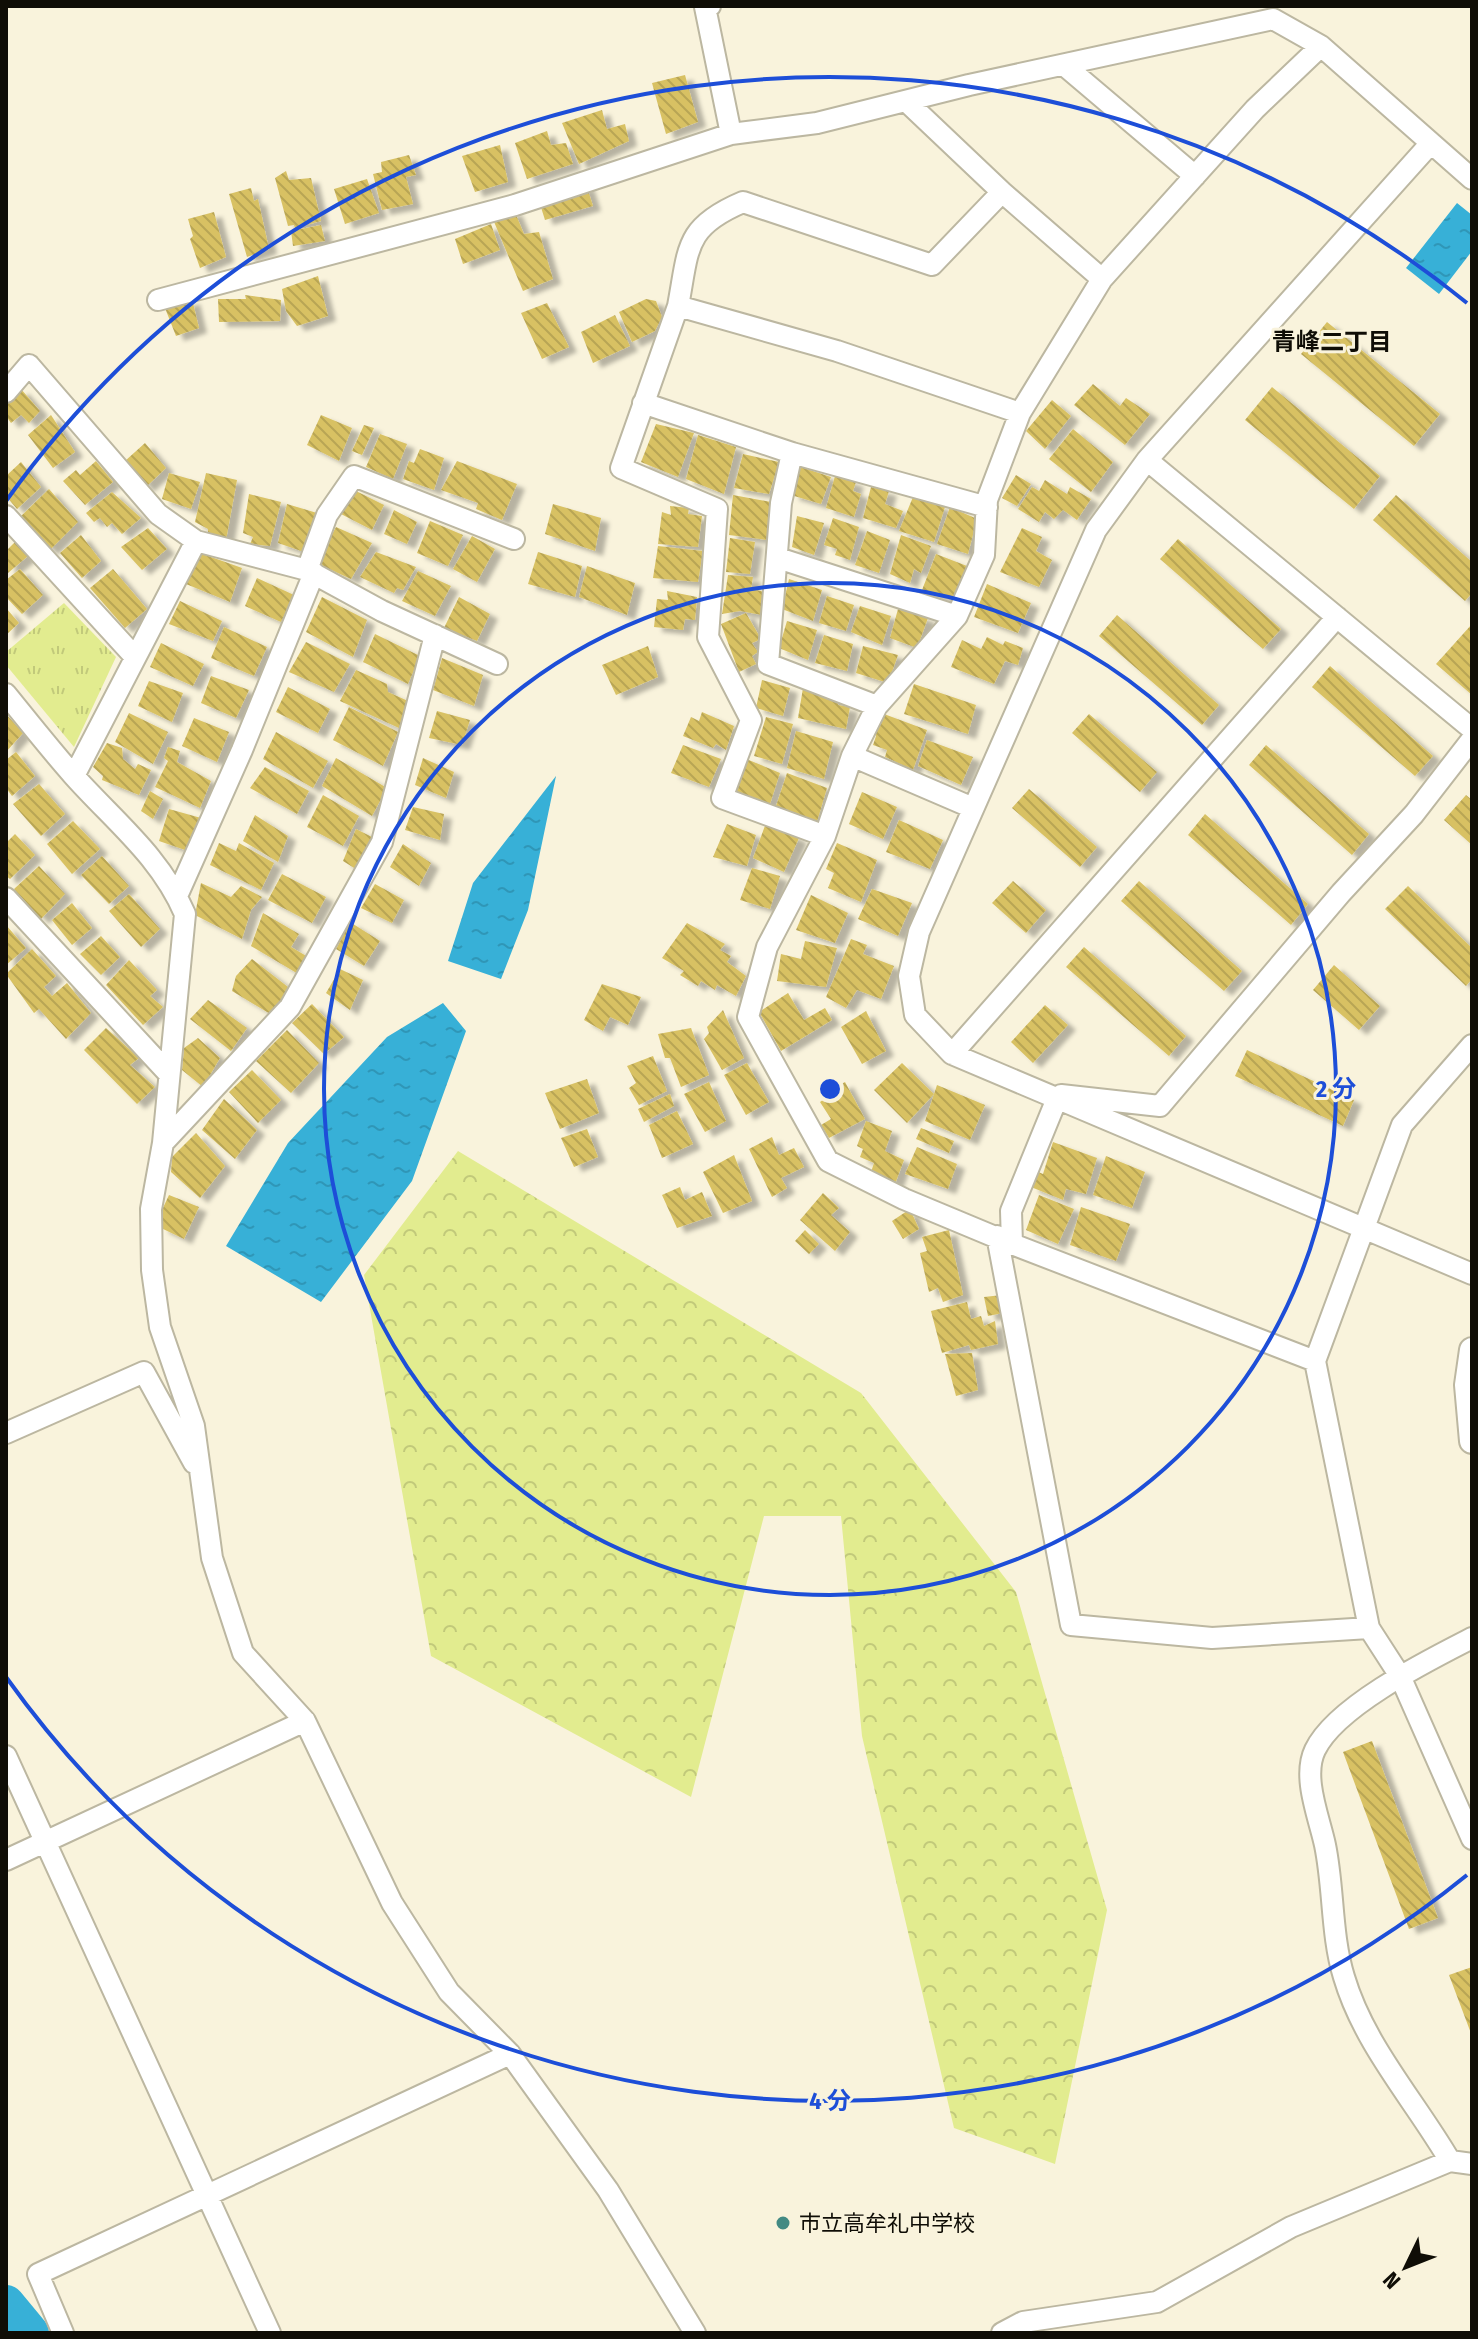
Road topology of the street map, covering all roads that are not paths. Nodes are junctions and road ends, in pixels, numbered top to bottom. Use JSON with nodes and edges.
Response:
{"nodes":[{"id":1,"x":710,"y":6,"type":"edge"},
{"id":2,"x":1321,"y":46,"type":"junction"},
{"id":3,"x":1064,"y":65,"type":"junction"},
{"id":4,"x":906,"y":101,"type":"junction"},
{"id":5,"x":731,"y":134,"type":"junction"},
{"id":6,"x":1431,"y":143,"type":"junction"},
{"id":7,"x":1195,"y":176,"type":"junction"},
{"id":8,"x":1472,"y":179,"type":"edge"},
{"id":9,"x":1002,"y":192,"type":"junction"},
{"id":10,"x":1102,"y":279,"type":"junction"},
{"id":11,"x":158,"y":300,"type":"dead end"},
{"id":12,"x":678,"y":306,"type":"junction"},
{"id":13,"x":6,"y":392,"type":"edge"},
{"id":14,"x":643,"y":403,"type":"junction"},
{"id":15,"x":1020,"y":413,"type":"junction"},
{"id":16,"x":792,"y":453,"type":"junction"},
{"id":17,"x":1147,"y":460,"type":"junction"},
{"id":18,"x":987,"y":507,"type":"junction"},
{"id":19,"x":6,"y":516,"type":"edge"},
{"id":20,"x":514,"y":539,"type":"dead end"},
{"id":21,"x":196,"y":541,"type":"junction"},
{"id":22,"x":778,"y":558,"type":"junction"},
{"id":23,"x":311,"y":572,"type":"junction"},
{"id":24,"x":957,"y":616,"type":"junction"},
{"id":25,"x":1337,"y":617,"type":"junction"},
{"id":26,"x":435,"y":635,"type":"junction"},
{"id":27,"x":135,"y":657,"type":"junction"},
{"id":28,"x":497,"y":664,"type":"dead end"},
{"id":29,"x":6,"y":694,"type":"edge"},
{"id":30,"x":877,"y":706,"type":"junction"},
{"id":31,"x":1472,"y":729,"type":"edge"},
{"id":32,"x":1472,"y":739,"type":"edge"},
{"id":33,"x":852,"y":756,"type":"junction"},
{"id":34,"x":74,"y":776,"type":"junction"},
{"id":35,"x":973,"y":808,"type":"junction"},
{"id":36,"x":825,"y":836,"type":"junction"},
{"id":37,"x":177,"y":896,"type":"junction"},
{"id":38,"x":6,"y":898,"type":"edge"},
{"id":39,"x":1472,"y":1045,"type":"edge"},
{"id":40,"x":952,"y":1054,"type":"junction"},
{"id":41,"x":169,"y":1074,"type":"junction"},
{"id":42,"x":1047,"y":1096,"type":"junction"},
{"id":43,"x":163,"y":1143,"type":"junction"},
{"id":44,"x":1363,"y":1228,"type":"junction"},
{"id":45,"x":1005,"y":1240,"type":"junction"},
{"id":46,"x":1472,"y":1274,"type":"edge"},
{"id":47,"x":1472,"y":1350,"type":"edge"},
{"id":48,"x":1315,"y":1361,"type":"junction"},
{"id":49,"x":6,"y":1433,"type":"edge"},
{"id":50,"x":1472,"y":1441,"type":"edge"},
{"id":51,"x":200,"y":1474,"type":"junction"},
{"id":52,"x":1369,"y":1628,"type":"junction"},
{"id":53,"x":1472,"y":1638,"type":"edge"},
{"id":54,"x":1400,"y":1676,"type":"junction"},
{"id":55,"x":305,"y":1721,"type":"junction"},
{"id":56,"x":6,"y":1756,"type":"edge"},
{"id":57,"x":1472,"y":1839,"type":"edge"},
{"id":58,"x":45,"y":1841,"type":"junction"},
{"id":59,"x":6,"y":1860,"type":"edge"},
{"id":60,"x":510,"y":2054,"type":"junction"},
{"id":61,"x":1450,"y":2161,"type":"junction"},
{"id":62,"x":1472,"y":2164,"type":"edge"},
{"id":63,"x":209,"y":2197,"type":"junction"},
{"id":64,"x":63,"y":2333,"type":"edge"},
{"id":65,"x":270,"y":2333,"type":"edge"},
{"id":66,"x":695,"y":2333,"type":"edge"},
{"id":67,"x":1002,"y":2333,"type":"edge"}],
"edges":[{"from":1,"to":5,"type":"street"},
{"from":2,"to":3,"type":"street"},
{"from":2,"to":6,"type":"street"},
{"from":2,"to":7,"type":"street"},
{"from":3,"to":4,"type":"street"},
{"from":3,"to":7,"type":"street"},
{"from":4,"to":5,"type":"street"},
{"from":4,"to":9,"type":"street"},
{"from":5,"to":11,"type":"street"},
{"from":6,"to":8,"type":"street"},
{"from":6,"to":17,"type":"street"},
{"from":7,"to":10,"type":"street"},
{"from":9,"to":10,"type":"street"},
{"from":9,"to":12,"type":"street"},
{"from":10,"to":15,"type":"street"},
{"from":12,"to":14,"type":"street"},
{"from":12,"to":15,"type":"street"},
{"from":13,"to":21,"type":"street"},
{"from":14,"to":16,"type":"street"},
{"from":14,"to":36,"type":"street"},
{"from":15,"to":18,"type":"street"},
{"from":16,"to":18,"type":"street"},
{"from":16,"to":22,"type":"street"},
{"from":17,"to":25,"type":"street"},
{"from":17,"to":35,"type":"street"},
{"from":18,"to":24,"type":"street"},
{"from":19,"to":27,"type":"street"},
{"from":20,"to":23,"type":"street"},
{"from":21,"to":23,"type":"street"},
{"from":21,"to":27,"type":"street"},
{"from":22,"to":24,"type":"street"},
{"from":22,"to":30,"type":"street"},
{"from":23,"to":26,"type":"street"},
{"from":23,"to":37,"type":"street"},
{"from":24,"to":30,"type":"street"},
{"from":25,"to":31,"type":"street"},
{"from":25,"to":40,"type":"street"},
{"from":26,"to":28,"type":"street"},
{"from":26,"to":43,"type":"street"},
{"from":27,"to":34,"type":"street"},
{"from":29,"to":34,"type":"street"},
{"from":30,"to":33,"type":"street"},
{"from":32,"to":42,"type":"street"},
{"from":33,"to":35,"type":"street"},
{"from":33,"to":36,"type":"street"},
{"from":34,"to":37,"type":"street"},
{"from":35,"to":40,"type":"street"},
{"from":36,"to":45,"type":"street"},
{"from":37,"to":41,"type":"street"},
{"from":38,"to":41,"type":"street"},
{"from":39,"to":44,"type":"street"},
{"from":40,"to":42,"type":"street"},
{"from":41,"to":43,"type":"street"},
{"from":42,"to":44,"type":"street"},
{"from":42,"to":45,"type":"street"},
{"from":43,"to":51,"type":"street"},
{"from":44,"to":46,"type":"street"},
{"from":44,"to":48,"type":"street"},
{"from":45,"to":48,"type":"street"},
{"from":45,"to":52,"type":"street"},
{"from":47,"to":50,"type":"street"},
{"from":48,"to":52,"type":"street"},
{"from":49,"to":51,"type":"street"},
{"from":51,"to":55,"type":"street"},
{"from":52,"to":54,"type":"street"},
{"from":53,"to":54,"type":"street"},
{"from":54,"to":57,"type":"street"},
{"from":54,"to":61,"type":"street"},
{"from":55,"to":58,"type":"street"},
{"from":55,"to":60,"type":"street"},
{"from":56,"to":58,"type":"street"},
{"from":58,"to":59,"type":"street"},
{"from":58,"to":63,"type":"street"},
{"from":60,"to":63,"type":"street"},
{"from":60,"to":66,"type":"street"},
{"from":61,"to":62,"type":"street"},
{"from":61,"to":67,"type":"street"},
{"from":63,"to":64,"type":"street"},
{"from":63,"to":65,"type":"street"}]}
